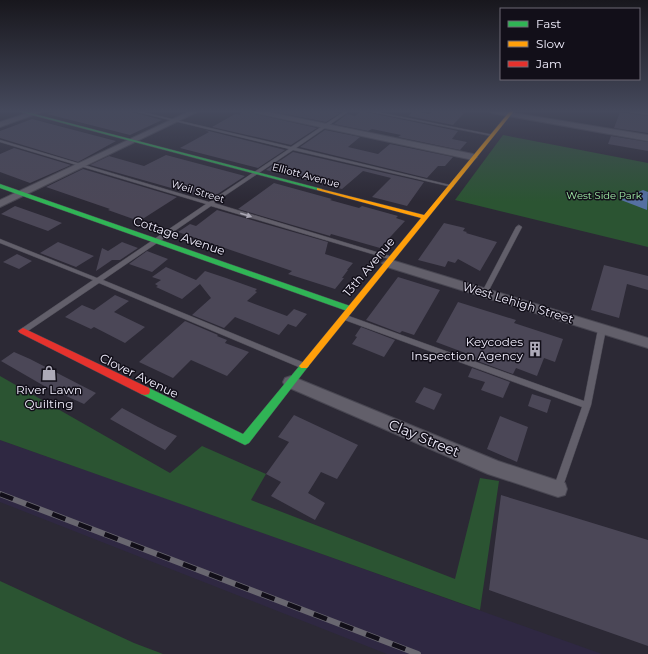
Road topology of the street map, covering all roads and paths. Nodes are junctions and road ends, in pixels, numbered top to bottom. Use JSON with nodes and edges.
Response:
{"nodes":[{"id":1,"x":2,"y":142,"type":"edge"},
{"id":2,"x":129,"y":142,"type":"edge"},
{"id":3,"x":138,"y":142,"type":"edge"},
{"id":4,"x":268,"y":142,"type":"edge"},
{"id":5,"x":300,"y":142,"type":"edge"},
{"id":6,"x":397,"y":142,"type":"edge"},
{"id":7,"x":487,"y":142,"type":"edge"},
{"id":8,"x":292,"y":147,"type":"junction"},
{"id":9,"x":474,"y":158,"type":"junction"},
{"id":10,"x":82,"y":165,"type":"junction"},
{"id":11,"x":254,"y":173,"type":"junction"},
{"id":12,"x":0,"y":186,"type":"edge"},
{"id":13,"x":452,"y":186,"type":"junction"},
{"id":14,"x":22,"y":194,"type":"junction"},
{"id":15,"x":209,"y":203,"type":"junction"},
{"id":16,"x":0,"y":204,"type":"edge"},
{"id":17,"x":425,"y":217,"type":"junction"},
{"id":18,"x":519,"y":227,"type":"dead end"},
{"id":19,"x":156,"y":240,"type":"junction"},
{"id":20,"x":0,"y":242,"type":"edge"},
{"id":21,"x":390,"y":261,"type":"junction"},
{"id":22,"x":98,"y":280,"type":"junction"},
{"id":23,"x":485,"y":292,"type":"junction"},
{"id":24,"x":350,"y":308,"type":"junction"},
{"id":25,"x":344,"y":316,"type":"junction"},
{"id":26,"x":602,"y":329,"type":"junction"},
{"id":27,"x":23,"y":331,"type":"joint"},
{"id":28,"x":648,"y":343,"type":"edge"},
{"id":29,"x":304,"y":366,"type":"junction"},
{"id":30,"x":292,"y":382,"type":"junction"},
{"id":31,"x":586,"y":405,"type":"junction"},
{"id":32,"x":246,"y":440,"type":"joint"},
{"id":33,"x":558,"y":489,"type":"joint"}],
"edges":[{"from":1,"to":10,"type":"lane","name":"Weil Street"},
{"from":2,"to":10,"type":"street"},
{"from":3,"to":11,"type":"street","name":"Elliott Avenue"},
{"from":4,"to":8,"type":"lane"},
{"from":5,"to":8,"type":"lane"},
{"from":6,"to":9,"type":"street"},
{"from":7,"to":9,"type":"street","name":"13th Avenue"},
{"from":8,"to":11,"type":"lane"},
{"from":8,"to":13,"type":"lane"},
{"from":9,"to":13,"type":"street","name":"13th Avenue"},
{"from":10,"to":14,"type":"street"},
{"from":10,"to":15,"type":"lane","name":"Weil Street"},
{"from":11,"to":15,"type":"lane"},
{"from":11,"to":17,"type":"street","name":"Elliott Avenue"},
{"from":12,"to":14,"type":"street","name":"Cottage Avenue"},
{"from":13,"to":17,"type":"street","name":"13th Avenue"},
{"from":14,"to":16,"type":"street"},
{"from":14,"to":19,"type":"street","name":"Cottage Avenue"},
{"from":15,"to":19,"type":"lane"},
{"from":15,"to":21,"type":"lane","name":"Weil Street","one_way":true},
{"from":17,"to":21,"type":"street","name":"13th Avenue"},
{"from":18,"to":23,"type":"lane"},
{"from":19,"to":22,"type":"lane"},
{"from":19,"to":24,"type":"street","name":"Cottage Avenue"},
{"from":20,"to":22,"type":"lane"},
{"from":21,"to":23,"type":"street","name":"West Lehigh Street"},
{"from":21,"to":24,"type":"street","name":"13th Avenue"},
{"from":22,"to":27,"type":"lane"},
{"from":22,"to":29,"type":"lane"},
{"from":23,"to":26,"type":"street","name":"West Lehigh Street"},
{"from":24,"to":25,"type":"street","name":"13th Avenue"},
{"from":25,"to":29,"type":"street","name":"13th Avenue"},
{"from":25,"to":31,"type":"lane"},
{"from":26,"to":28,"type":"street","name":"West Lehigh Street"},
{"from":26,"to":31,"type":"lane"},
{"from":27,"to":32,"type":"street","name":"Clover Avenue"},
{"from":29,"to":30,"type":"street","name":"13th Avenue"},
{"from":30,"to":32,"type":"street","name":"13th Avenue"},
{"from":30,"to":33,"type":"street","name":"Clay Street"},
{"from":31,"to":33,"type":"lane"}]}
